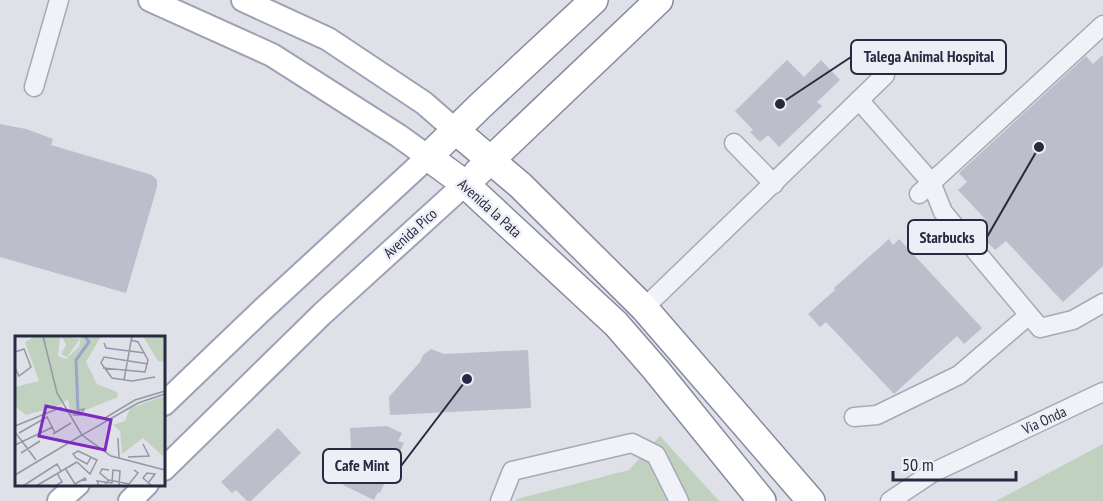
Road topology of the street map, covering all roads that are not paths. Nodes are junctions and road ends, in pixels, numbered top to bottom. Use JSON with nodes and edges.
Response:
{"nodes":[{"id":1,"x":59,"y":0,"type":"edge"},
{"id":2,"x":150,"y":0,"type":"edge"},
{"id":3,"x":243,"y":0,"type":"edge"},
{"id":4,"x":594,"y":0,"type":"edge"},
{"id":5,"x":659,"y":0,"type":"edge"},
{"id":6,"x":1103,"y":25,"type":"edge"},
{"id":7,"x":885,"y":75,"type":"dead end"},
{"id":8,"x":34,"y":87,"type":"dead end"},
{"id":9,"x":859,"y":100,"type":"junction"},
{"id":10,"x":456,"y":130,"type":"junction"},
{"id":11,"x":734,"y":143,"type":"dead end"},
{"id":12,"x":428,"y":157,"type":"junction"},
{"id":13,"x":491,"y":160,"type":"junction"},
{"id":14,"x":465,"y":184,"type":"junction"},
{"id":15,"x":774,"y":184,"type":"junction"},
{"id":16,"x":925,"y":188,"type":"junction"},
{"id":17,"x":1103,"y":303,"type":"edge"},
{"id":18,"x":644,"y":308,"type":"junction"},
{"id":19,"x":1029,"y":315,"type":"junction"},
{"id":20,"x":1103,"y":392,"type":"edge"},
{"id":21,"x":165,"y":403,"type":"edge"},
{"id":22,"x":854,"y":417,"type":"dead end"},
{"id":23,"x":165,"y":468,"type":"edge"},
{"id":24,"x":76,"y":486,"type":"edge"},
{"id":25,"x":145,"y":486,"type":"edge"},
{"id":26,"x":755,"y":499,"type":"edge"},
{"id":27,"x":60,"y":501,"type":"edge"},
{"id":28,"x":130,"y":501,"type":"edge"},
{"id":29,"x":500,"y":501,"type":"edge"},
{"id":30,"x":679,"y":501,"type":"edge"},
{"id":31,"x":811,"y":501,"type":"edge"},
{"id":32,"x":890,"y":501,"type":"edge"}],
"edges":[{"from":1,"to":8,"type":"street"},
{"from":2,"to":12,"type":"main road","name":"Avenida la Pata"},
{"from":3,"to":10,"type":"main road"},
{"from":4,"to":10,"type":"highway"},
{"from":5,"to":13,"type":"highway","name":"Avenida Pico"},
{"from":6,"to":16,"type":"street"},
{"from":7,"to":9,"type":"street"},
{"from":9,"to":15,"type":"street"},
{"from":9,"to":16,"type":"street"},
{"from":10,"to":12,"type":"highway"},
{"from":10,"to":13,"type":"highway"},
{"from":11,"to":15,"type":"street"},
{"from":12,"to":14,"type":"highway","name":"Avenida la Pata"},
{"from":12,"to":21,"type":"main road"},
{"from":13,"to":14,"type":"highway","name":"Avenida Pico"},
{"from":13,"to":18,"type":"highway"},
{"from":14,"to":23,"type":"main road","name":"Avenida Pico"},
{"from":14,"to":26,"type":"highway","name":"Avenida la Pata"},
{"from":15,"to":18,"type":"street"},
{"from":16,"to":19,"type":"street"},
{"from":17,"to":19,"type":"street"},
{"from":18,"to":31,"type":"highway"},
{"from":19,"to":22,"type":"street"},
{"from":20,"to":32,"type":"street","name":"Via Onda"},
{"from":24,"to":27,"type":"main road"},
{"from":25,"to":28,"type":"main road"},
{"from":29,"to":30,"type":"street"}]}
